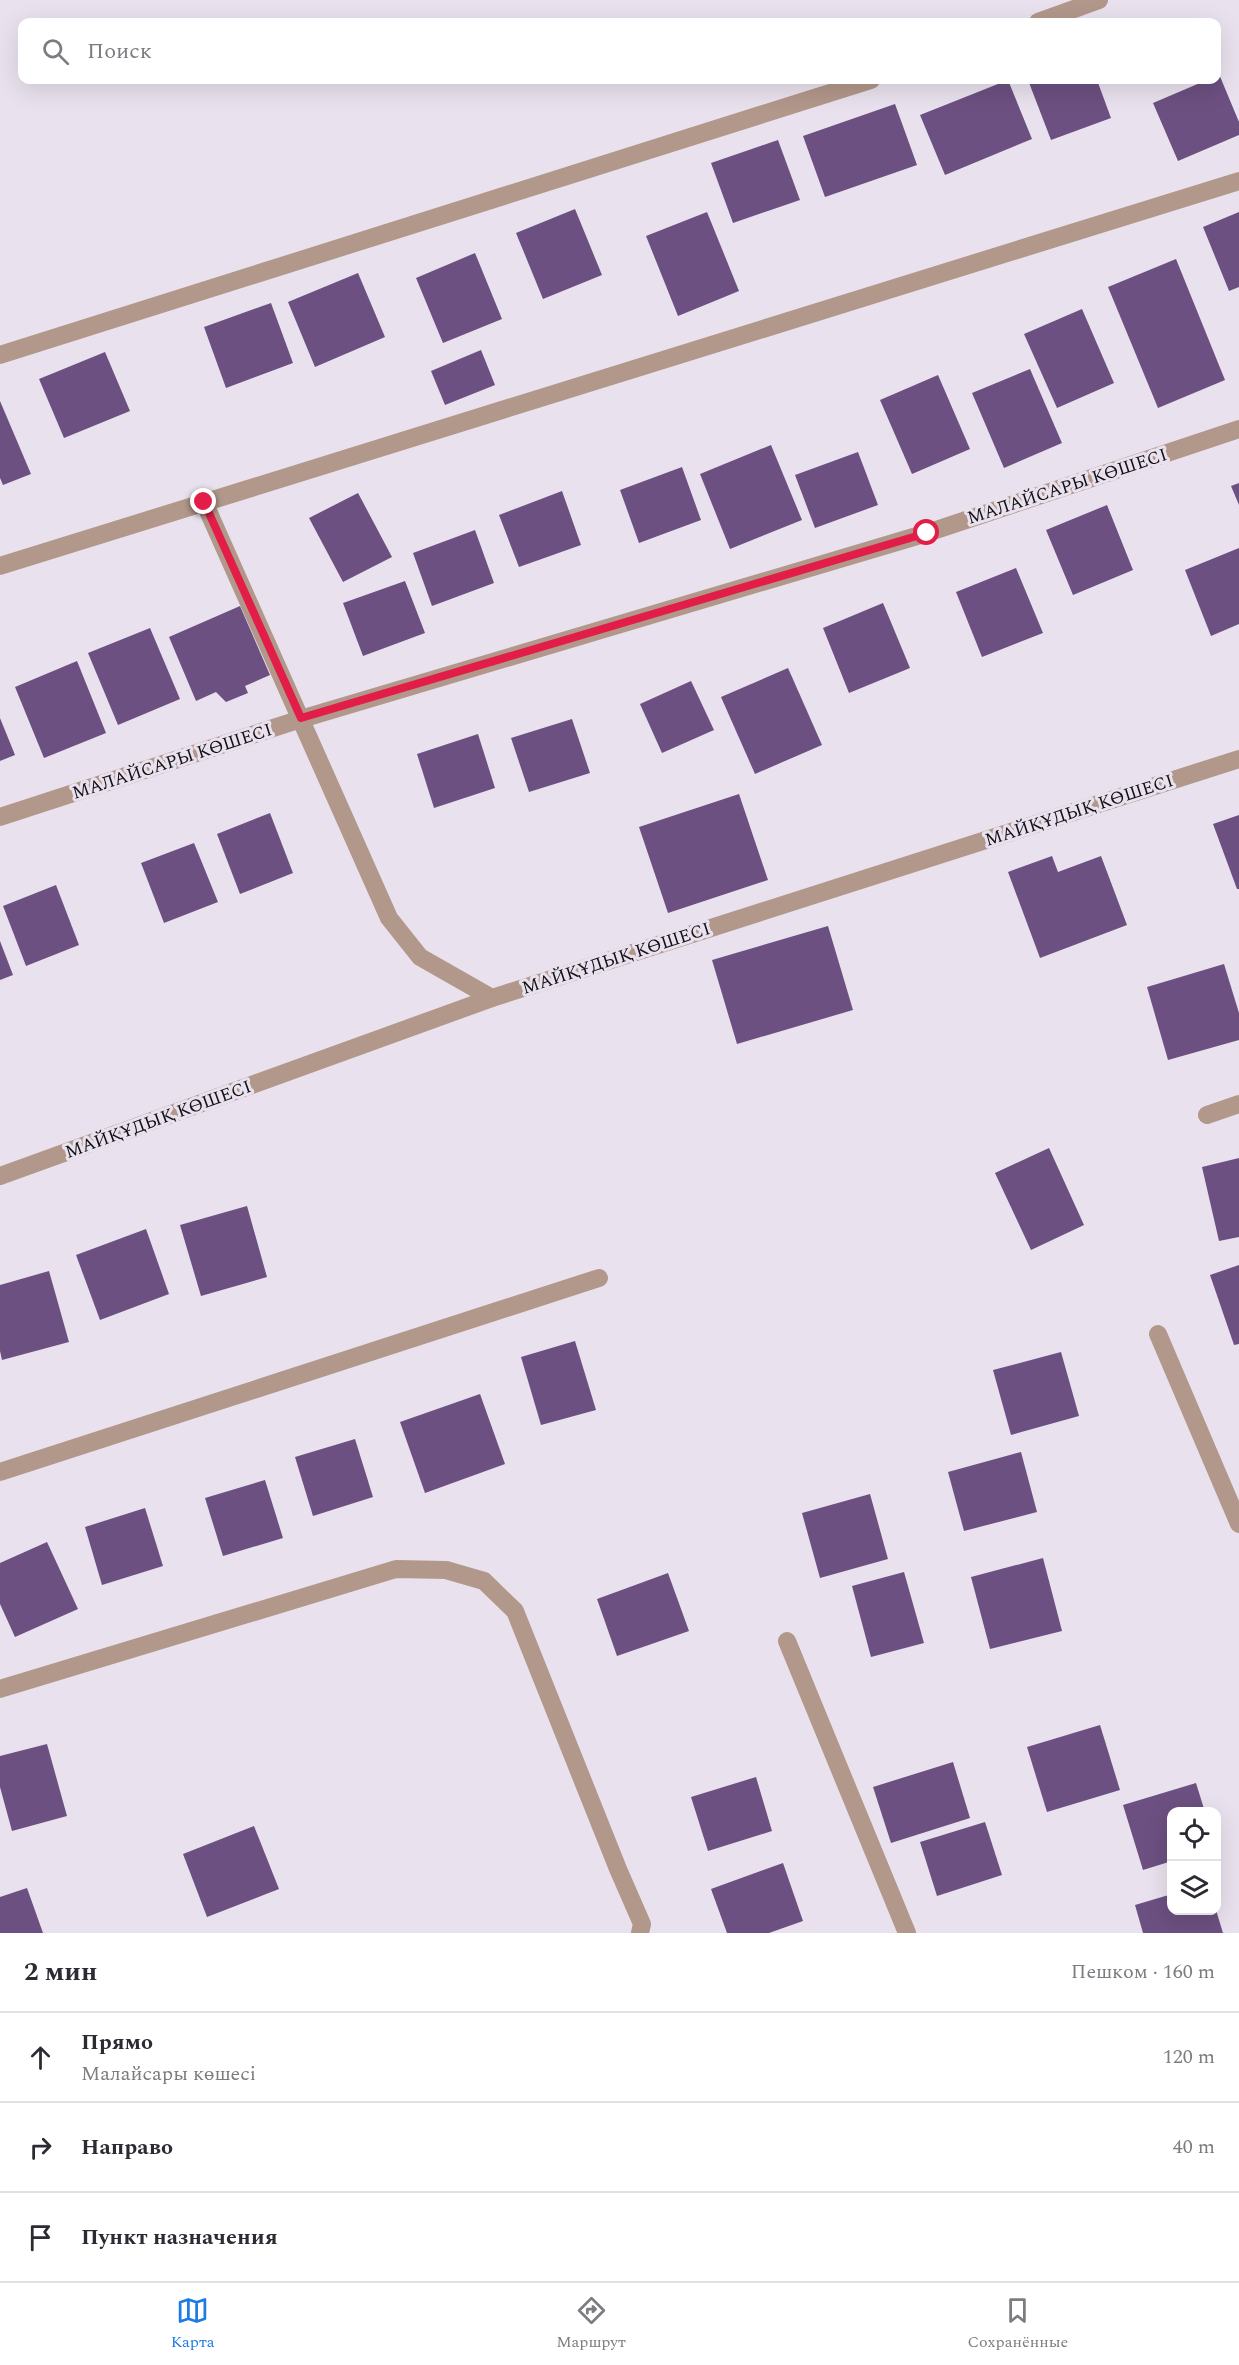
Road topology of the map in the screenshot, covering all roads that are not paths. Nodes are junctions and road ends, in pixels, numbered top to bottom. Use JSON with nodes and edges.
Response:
{"nodes":[{"id":1,"x":1099,"y":0,"type":"edge"},
{"id":2,"x":1049,"y":18,"type":"edge"},
{"id":3,"x":858,"y":84,"type":"edge"},
{"id":4,"x":1239,"y":181,"type":"edge"},
{"id":5,"x":0,"y":356,"type":"edge"},
{"id":6,"x":1239,"y":429,"type":"edge"},
{"id":7,"x":204,"y":502,"type":"junction"},
{"id":8,"x":0,"y":566,"type":"edge"},
{"id":9,"x":301,"y":718,"type":"junction"},
{"id":10,"x":1239,"y":759,"type":"edge"},
{"id":11,"x":0,"y":817,"type":"edge"},
{"id":12,"x":492,"y":998,"type":"junction"},
{"id":13,"x":1239,"y":1104,"type":"edge"},
{"id":14,"x":1207,"y":1115,"type":"dead end"},
{"id":15,"x":0,"y":1176,"type":"edge"},
{"id":16,"x":599,"y":1278,"type":"dead end"},
{"id":17,"x":1158,"y":1335,"type":"dead end"},
{"id":18,"x":0,"y":1472,"type":"edge"},
{"id":19,"x":1239,"y":1524,"type":"edge"},
{"id":20,"x":787,"y":1641,"type":"dead end"},
{"id":21,"x":0,"y":1689,"type":"edge"},
{"id":22,"x":640,"y":1933,"type":"edge"},
{"id":23,"x":907,"y":1933,"type":"edge"}],
"edges":[{"from":1,"to":2,"type":"street"},
{"from":3,"to":5,"type":"street"},
{"from":4,"to":7,"type":"street"},
{"from":6,"to":9,"type":"street","name":"МАЛАЙСАРЫ КӨШЕСІ"},
{"from":7,"to":8,"type":"street"},
{"from":7,"to":9,"type":"street"},
{"from":9,"to":11,"type":"street","name":"МАЛАЙСАРЫ КӨШЕСІ"},
{"from":9,"to":12,"type":"street"},
{"from":10,"to":12,"type":"street","name":"МАЙҚҰДЫҚ КӨШЕСІ"},
{"from":12,"to":15,"type":"street","name":"МАЙҚҰДЫҚ КӨШЕСІ"},
{"from":13,"to":14,"type":"street"},
{"from":16,"to":18,"type":"street"},
{"from":17,"to":19,"type":"street"},
{"from":20,"to":23,"type":"street"},
{"from":21,"to":22,"type":"street"}]}
